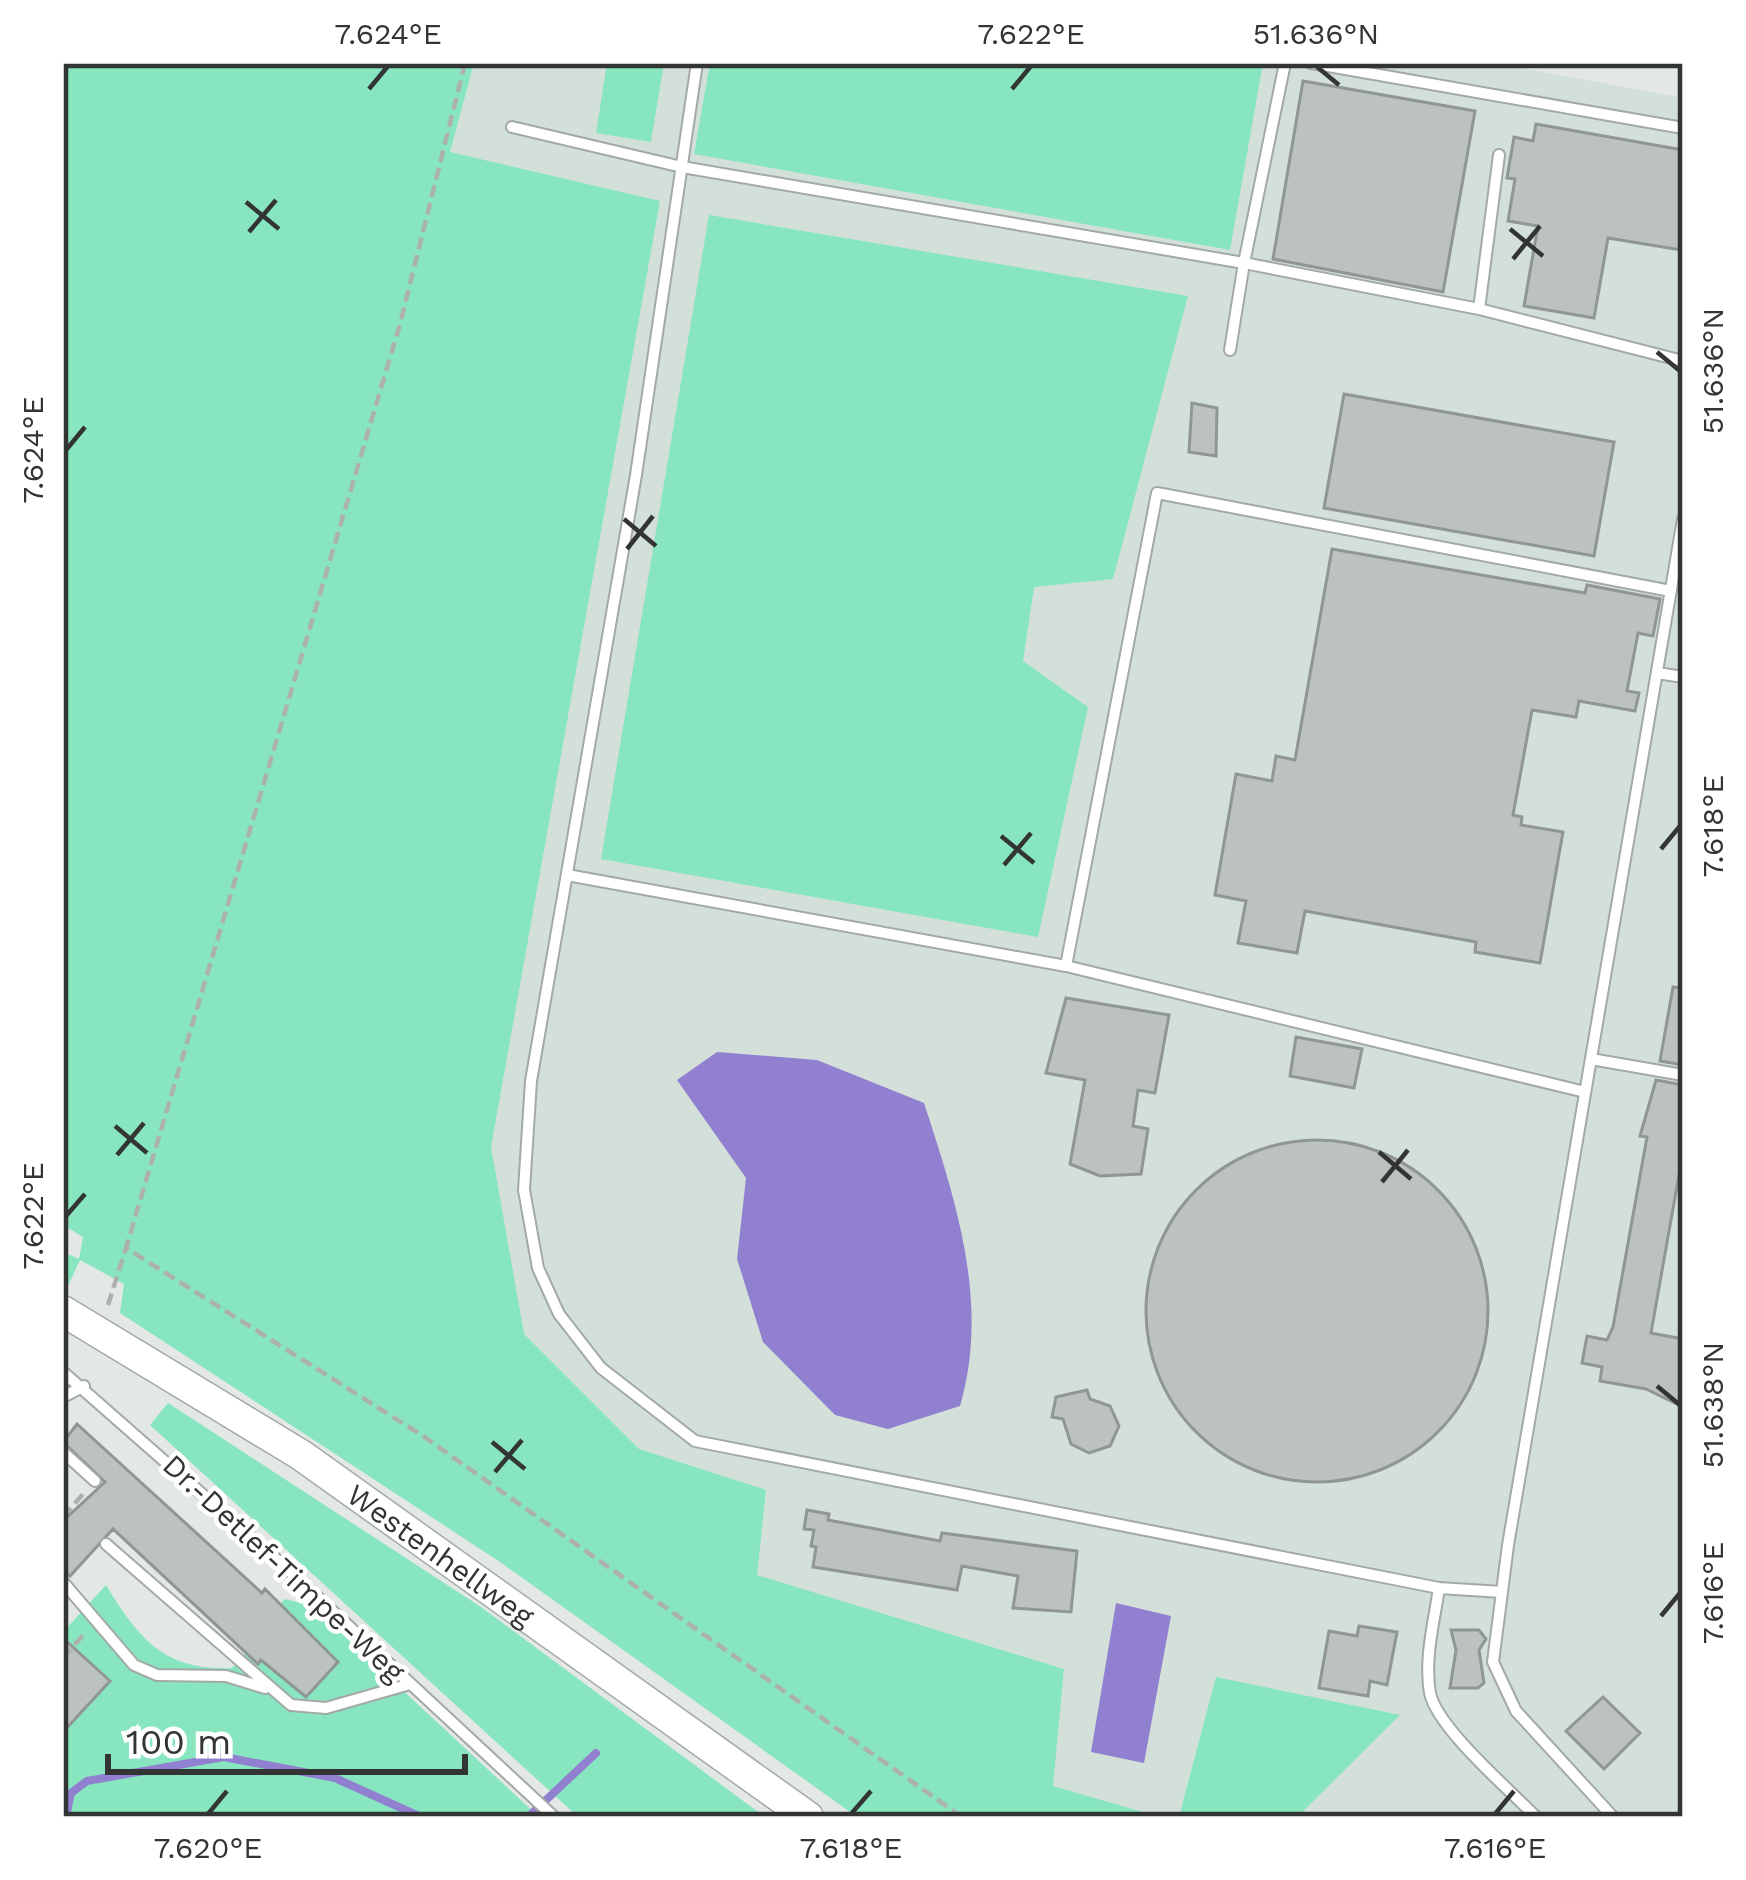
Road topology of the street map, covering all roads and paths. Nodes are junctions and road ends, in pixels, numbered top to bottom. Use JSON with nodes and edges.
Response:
{"nodes":[{"id":1,"x":466,"y":63,"type":"edge"},
{"id":2,"x":698,"y":63,"type":"edge"},
{"id":3,"x":1285,"y":63,"type":"edge"},
{"id":4,"x":1311,"y":63,"type":"edge"},
{"id":5,"x":512,"y":127,"type":"dead end"},
{"id":6,"x":1683,"y":128,"type":"edge"},
{"id":7,"x":1499,"y":155,"type":"dead end"},
{"id":8,"x":682,"y":167,"type":"junction"},
{"id":9,"x":1244,"y":263,"type":"junction"},
{"id":10,"x":1479,"y":309,"type":"junction"},
{"id":11,"x":1230,"y":350,"type":"dead end"},
{"id":12,"x":1683,"y":361,"type":"edge"},
{"id":13,"x":1683,"y":519,"type":"edge"},
{"id":14,"x":1671,"y":591,"type":"junction"},
{"id":15,"x":1657,"y":673,"type":"junction"},
{"id":16,"x":1683,"y":677,"type":"edge"},
{"id":17,"x":567,"y":875,"type":"junction"},
{"id":18,"x":1066,"y":965,"type":"junction"},
{"id":19,"x":1591,"y":1059,"type":"junction"},
{"id":20,"x":1683,"y":1075,"type":"edge"},
{"id":21,"x":1586,"y":1092,"type":"junction"},
{"id":22,"x":127,"y":1247,"type":"junction"},
{"id":23,"x":63,"y":1311,"type":"edge"},
{"id":24,"x":100,"y":1330,"type":"junction"},
{"id":25,"x":63,"y":1372,"type":"edge"},
{"id":26,"x":84,"y":1386,"type":"junction"},
{"id":27,"x":63,"y":1397,"type":"edge"},
{"id":28,"x":63,"y":1452,"type":"edge"},
{"id":29,"x":95,"y":1480,"type":"joint"},
{"id":30,"x":63,"y":1517,"type":"edge"},
{"id":31,"x":106,"y":1544,"type":"dead end"},
{"id":32,"x":63,"y":1582,"type":"edge"},
{"id":33,"x":1439,"y":1588,"type":"junction"},
{"id":34,"x":1502,"y":1592,"type":"junction"},
{"id":35,"x":96,"y":1621,"type":"junction"},
{"id":36,"x":63,"y":1658,"type":"edge"},
{"id":37,"x":410,"y":1684,"type":"junction"},
{"id":38,"x":273,"y":1691,"type":"junction"},
{"id":39,"x":554,"y":1817,"type":"edge"},
{"id":40,"x":808,"y":1817,"type":"edge"},
{"id":41,"x":962,"y":1817,"type":"edge"},
{"id":42,"x":1536,"y":1817,"type":"edge"},
{"id":43,"x":1613,"y":1817,"type":"edge"}],
"edges":[{"from":1,"to":22,"type":"path"},
{"from":2,"to":8,"type":"lane"},
{"from":3,"to":9,"type":"lane"},
{"from":4,"to":6,"type":"lane"},
{"from":5,"to":8,"type":"lane"},
{"from":7,"to":10,"type":"lane"},
{"from":8,"to":9,"type":"lane"},
{"from":8,"to":17,"type":"lane"},
{"from":9,"to":10,"type":"lane"},
{"from":9,"to":11,"type":"lane"},
{"from":10,"to":12,"type":"lane"},
{"from":13,"to":14,"type":"lane"},
{"from":14,"to":15,"type":"lane"},
{"from":14,"to":18,"type":"lane"},
{"from":15,"to":16,"type":"lane"},
{"from":15,"to":19,"type":"lane"},
{"from":17,"to":18,"type":"lane"},
{"from":17,"to":33,"type":"lane"},
{"from":18,"to":21,"type":"lane"},
{"from":19,"to":20,"type":"lane"},
{"from":19,"to":21,"type":"lane"},
{"from":21,"to":34,"type":"lane"},
{"from":22,"to":24,"type":"path"},
{"from":22,"to":41,"type":"path"},
{"from":23,"to":24,"type":"main road","name":"Westenhellweg"},
{"from":24,"to":40,"type":"main road","name":"Westenhellweg"},
{"from":25,"to":26,"type":"lane","name":"Dr.-Detlef-Timpe-Weg"},
{"from":26,"to":27,"type":"lane"},
{"from":26,"to":37,"type":"lane","name":"Dr.-Detlef-Timpe-Weg"},
{"from":28,"to":29,"type":"lane"},
{"from":29,"to":30,"type":"path"},
{"from":31,"to":38,"type":"lane"},
{"from":32,"to":35,"type":"lane"},
{"from":33,"to":34,"type":"lane"},
{"from":33,"to":42,"type":"lane"},
{"from":34,"to":43,"type":"lane"},
{"from":35,"to":36,"type":"path"},
{"from":35,"to":38,"type":"lane"},
{"from":37,"to":38,"type":"lane"},
{"from":37,"to":39,"type":"lane","name":"Dr.-Detlef-Timpe-Weg"}]}
